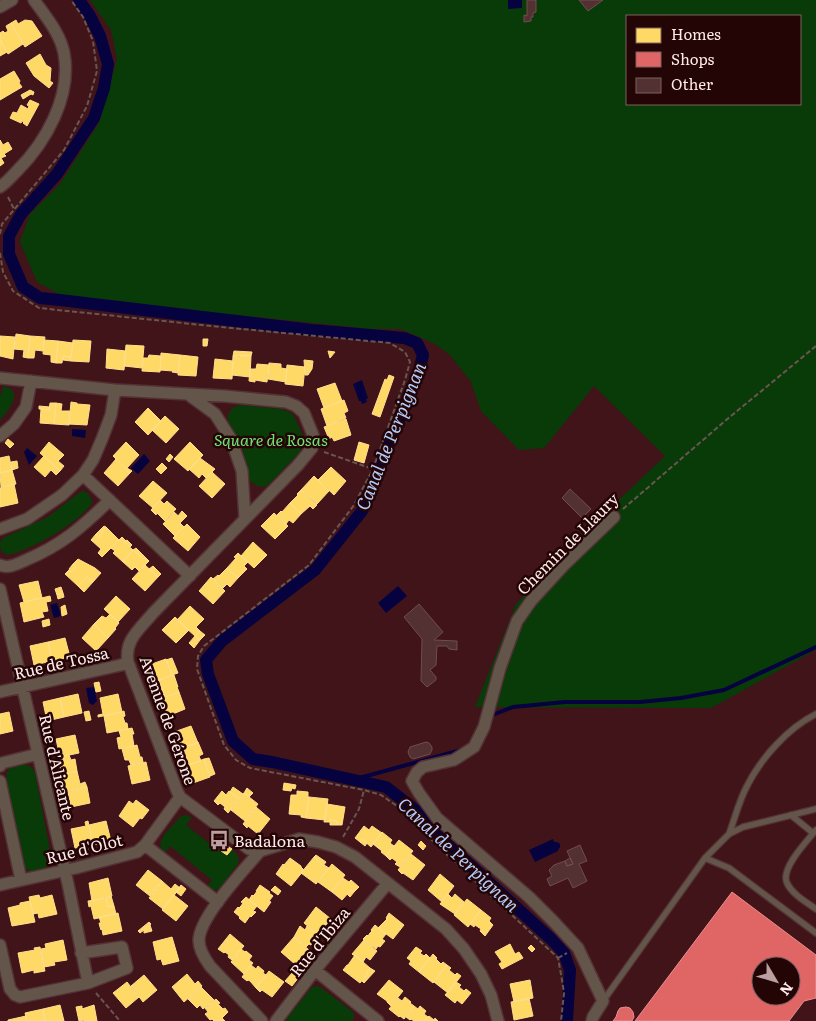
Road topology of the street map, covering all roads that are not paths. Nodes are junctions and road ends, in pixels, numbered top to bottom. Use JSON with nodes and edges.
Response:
{"nodes":[{"id":1,"x":12,"y":0,"type":"edge"},
{"id":2,"x":34,"y":0,"type":"edge"},
{"id":3,"x":0,"y":7,"type":"edge"},
{"id":4,"x":1,"y":186,"type":"edge"},
{"id":5,"x":0,"y":378,"type":"edge"},
{"id":6,"x":31,"y":381,"type":"junction"},
{"id":7,"x":115,"y":390,"type":"junction"},
{"id":8,"x":189,"y":395,"type":"junction"},
{"id":9,"x":0,"y":436,"type":"edge"},
{"id":10,"x":83,"y":475,"type":"junction"},
{"id":11,"x":110,"y":500,"type":"junction"},
{"id":12,"x":614,"y":517,"type":"road end"},
{"id":13,"x":245,"y":519,"type":"junction"},
{"id":14,"x":0,"y":529,"type":"edge"},
{"id":15,"x":0,"y":565,"type":"edge"},
{"id":16,"x":190,"y":576,"type":"junction"},
{"id":17,"x":0,"y":589,"type":"edge"},
{"id":18,"x":128,"y":662,"type":"junction"},
{"id":19,"x":23,"y":687,"type":"junction"},
{"id":20,"x":0,"y":692,"type":"edge"},
{"id":21,"x":816,"y":714,"type":"edge"},
{"id":22,"x":38,"y":754,"type":"junction"},
{"id":23,"x":0,"y":766,"type":"edge"},
{"id":24,"x":0,"y":781,"type":"edge"},
{"id":25,"x":180,"y":797,"type":"junction"},
{"id":26,"x":816,"y":809,"type":"edge"},
{"id":27,"x":791,"y":815,"type":"junction"},
{"id":28,"x":815,"y":832,"type":"edge"},
{"id":29,"x":729,"y":834,"type":"junction"},
{"id":30,"x":146,"y":845,"type":"junction"},
{"id":31,"x":260,"y":851,"type":"junction"},
{"id":32,"x":705,"y":858,"type":"junction"},
{"id":33,"x":64,"y":870,"type":"junction"},
{"id":34,"x":21,"y":880,"type":"junction"},
{"id":35,"x":388,"y":882,"type":"junction"},
{"id":36,"x":0,"y":885,"type":"edge"},
{"id":37,"x":218,"y":902,"type":"junction"},
{"id":38,"x":816,"y":909,"type":"edge"},
{"id":39,"x":816,"y":933,"type":"edge"},
{"id":40,"x":0,"y":945,"type":"edge"},
{"id":41,"x":81,"y":953,"type":"junction"},
{"id":42,"x":315,"y":970,"type":"junction"},
{"id":43,"x":88,"y":983,"type":"junction"},
{"id":44,"x":603,"y":1001,"type":"junction"},
{"id":45,"x":371,"y":1019,"type":"edge"},
{"id":46,"x":262,"y":1021,"type":"edge"},
{"id":47,"x":276,"y":1021,"type":"edge"},
{"id":48,"x":498,"y":1021,"type":"edge"},
{"id":49,"x":592,"y":1021,"type":"edge"}],
"edges":[{"from":1,"to":3,"type":"street"},
{"from":2,"to":4,"type":"street"},
{"from":5,"to":6,"type":"street"},
{"from":6,"to":7,"type":"street"},
{"from":6,"to":9,"type":"street"},
{"from":7,"to":8,"type":"street"},
{"from":7,"to":10,"type":"street"},
{"from":8,"to":13,"type":"street"},
{"from":8,"to":13,"type":"street","name":"Avenue de Gérone"},
{"from":10,"to":11,"type":"street"},
{"from":10,"to":14,"type":"street"},
{"from":11,"to":15,"type":"street"},
{"from":11,"to":16,"type":"street"},
{"from":12,"to":44,"type":"street","name":"Chemin de Llaury"},
{"from":13,"to":16,"type":"street","name":"Avenue de Gérone"},
{"from":16,"to":18,"type":"street","name":"Avenue de Gérone"},
{"from":17,"to":19,"type":"street","name":"Rue d'Alicante"},
{"from":18,"to":19,"type":"street","name":"Rue de Tossa"},
{"from":18,"to":25,"type":"street","name":"Avenue de Gérone"},
{"from":19,"to":20,"type":"street","name":"Rue de Tossa"},
{"from":19,"to":22,"type":"street","name":"Rue d'Alicante"},
{"from":21,"to":29,"type":"lane"},
{"from":22,"to":23,"type":"street"},
{"from":22,"to":33,"type":"street","name":"Rue d'Alicante"},
{"from":24,"to":34,"type":"street"},
{"from":25,"to":30,"type":"street","name":"Rue d'Olot"},
{"from":25,"to":31,"type":"street","name":"Avenue de Gérone"},
{"from":26,"to":27,"type":"lane"},
{"from":27,"to":28,"type":"lane"},
{"from":27,"to":29,"type":"lane"},
{"from":28,"to":38,"type":"lane"},
{"from":29,"to":32,"type":"lane"},
{"from":30,"to":33,"type":"street","name":"Rue d'Olot"},
{"from":30,"to":37,"type":"street"},
{"from":31,"to":35,"type":"street"},
{"from":31,"to":37,"type":"street"},
{"from":32,"to":39,"type":"lane"},
{"from":32,"to":44,"type":"lane"},
{"from":33,"to":34,"type":"street","name":"Rue d'Olot"},
{"from":33,"to":41,"type":"street","name":"Rue d'Alicante"},
{"from":34,"to":36,"type":"street","name":"Rue d'Olot"},
{"from":35,"to":42,"type":"street","name":"Rue d'Ibiza"},
{"from":35,"to":48,"type":"street"},
{"from":37,"to":46,"type":"street"},
{"from":40,"to":43,"type":"street"},
{"from":41,"to":43,"type":"street","name":"Rue d'Alicante"},
{"from":41,"to":43,"type":"street"},
{"from":42,"to":45,"type":"street"},
{"from":42,"to":47,"type":"street","name":"Rue d'Ibiza"},
{"from":44,"to":49,"type":"street"}]}
